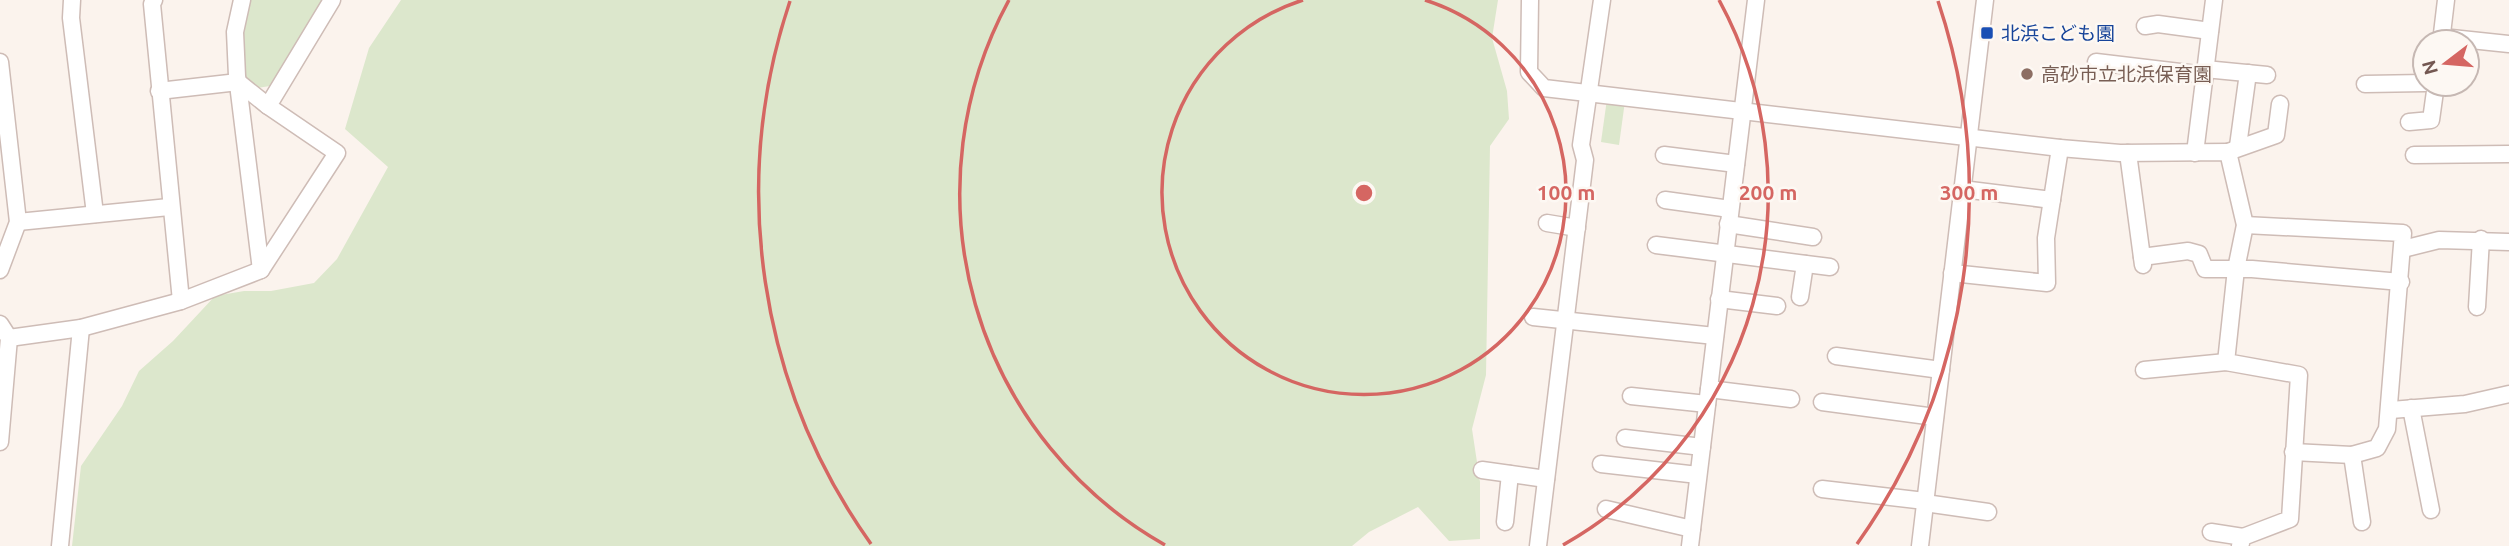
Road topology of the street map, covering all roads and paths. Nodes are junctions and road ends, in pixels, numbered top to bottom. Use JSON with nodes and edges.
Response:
{"nodes":[{"id":1,"x":72,"y":0,"type":"edge"},
{"id":2,"x":242,"y":0,"type":"edge"},
{"id":3,"x":332,"y":0,"type":"edge"},
{"id":4,"x":1530,"y":0,"type":"edge"},
{"id":5,"x":1602,"y":0,"type":"edge"},
{"id":6,"x":1756,"y":0,"type":"edge"},
{"id":7,"x":1985,"y":0,"type":"edge"},
{"id":8,"x":2214,"y":0,"type":"edge"},
{"id":9,"x":2446,"y":0,"type":"edge"},
{"id":10,"x":148,"y":1,"type":"edge"},
{"id":11,"x":2145,"y":26,"type":"dead end"},
{"id":12,"x":2442,"y":28,"type":"edge"},
{"id":13,"x":2210,"y":31,"type":"junction"},
{"id":14,"x":2481,"y":42,"type":"edge"},
{"id":15,"x":2509,"y":44,"type":"edge"},
{"id":16,"x":0,"y":62,"type":"edge"},
{"id":17,"x":2096,"y":62,"type":"dead end"},
{"id":18,"x":2205,"y":72,"type":"junction"},
{"id":19,"x":2248,"y":73,"type":"junction"},
{"id":20,"x":2267,"y":75,"type":"dead end"},
{"id":21,"x":238,"y":82,"type":"junction"},
{"id":22,"x":2411,"y":83,"type":"edge"},
{"id":23,"x":2365,"y":84,"type":"dead end"},
{"id":24,"x":159,"y":91,"type":"junction"},
{"id":25,"x":1591,"y":92,"type":"junction"},
{"id":26,"x":2434,"y":98,"type":"edge"},
{"id":27,"x":2280,"y":104,"type":"dead end"},
{"id":28,"x":268,"y":106,"type":"junction"},
{"id":29,"x":1742,"y":110,"type":"junction"},
{"id":30,"x":2409,"y":122,"type":"dead end"},
{"id":31,"x":1969,"y":137,"type":"junction"},
{"id":32,"x":2060,"y":148,"type":"junction"},
{"id":33,"x":2233,"y":149,"type":"junction"},
{"id":34,"x":2128,"y":153,"type":"junction"},
{"id":35,"x":2195,"y":153,"type":"junction"},
{"id":36,"x":2509,"y":153,"type":"edge"},
{"id":37,"x":1664,"y":155,"type":"dead end"},
{"id":38,"x":2414,"y":155,"type":"dead end"},
{"id":39,"x":1735,"y":164,"type":"junction"},
{"id":40,"x":1962,"y":189,"type":"junction"},
{"id":41,"x":1665,"y":200,"type":"dead end"},
{"id":42,"x":2052,"y":201,"type":"junction"},
{"id":43,"x":169,"y":206,"type":"junction"},
{"id":44,"x":94,"y":214,"type":"junction"},
{"id":45,"x":1729,"y":216,"type":"junction"},
{"id":46,"x":18,"y":222,"type":"junction"},
{"id":47,"x":1547,"y":223,"type":"dead end"},
{"id":48,"x":2245,"y":225,"type":"junction"},
{"id":49,"x":1577,"y":228,"type":"junction"},
{"id":50,"x":1814,"y":237,"type":"dead end"},
{"id":51,"x":2481,"y":239,"type":"junction"},
{"id":52,"x":2509,"y":242,"type":"edge"},
{"id":53,"x":1656,"y":245,"type":"dead end"},
{"id":54,"x":2403,"y":249,"type":"junction"},
{"id":55,"x":1725,"y":254,"type":"junction"},
{"id":56,"x":1805,"y":264,"type":"junction"},
{"id":57,"x":1830,"y":267,"type":"dead end"},
{"id":58,"x":2236,"y":269,"type":"junction"},
{"id":59,"x":0,"y":270,"type":"edge"},
{"id":60,"x":261,"y":270,"type":"junction"},
{"id":61,"x":1952,"y":273,"type":"junction"},
{"id":62,"x":2401,"y":282,"type":"junction"},
{"id":63,"x":1800,"y":297,"type":"dead end"},
{"id":64,"x":1720,"y":299,"type":"junction"},
{"id":65,"x":181,"y":301,"type":"junction"},
{"id":66,"x":1777,"y":306,"type":"dead end"},
{"id":67,"x":2477,"y":307,"type":"dead end"},
{"id":68,"x":1533,"y":317,"type":"dead end"},
{"id":69,"x":1567,"y":320,"type":"junction"},
{"id":70,"x":81,"y":328,"type":"junction"},
{"id":71,"x":5,"y":331,"type":"edge"},
{"id":72,"x":1715,"y":336,"type":"junction"},
{"id":73,"x":1836,"y":356,"type":"dead end"},
{"id":74,"x":2226,"y":362,"type":"junction"},
{"id":75,"x":1941,"y":370,"type":"junction"},
{"id":76,"x":2144,"y":370,"type":"dead end"},
{"id":77,"x":2509,"y":394,"type":"edge"},
{"id":78,"x":1632,"y":396,"type":"dead end"},
{"id":79,"x":1708,"y":396,"type":"junction"},
{"id":80,"x":1790,"y":399,"type":"dead end"},
{"id":81,"x":1822,"y":402,"type":"dead end"},
{"id":82,"x":2411,"y":408,"type":"junction"},
{"id":83,"x":2391,"y":410,"type":"junction"},
{"id":84,"x":1935,"y":416,"type":"junction"},
{"id":85,"x":1625,"y":438,"type":"dead end"},
{"id":86,"x":0,"y":442,"type":"edge"},
{"id":87,"x":1702,"y":447,"type":"junction"},
{"id":88,"x":2293,"y":452,"type":"junction"},
{"id":89,"x":2352,"y":455,"type":"junction"},
{"id":90,"x":1601,"y":464,"type":"dead end"},
{"id":91,"x":1482,"y":470,"type":"dead end"},
{"id":92,"x":1510,"y":474,"type":"junction"},
{"id":93,"x":1698,"y":475,"type":"junction"},
{"id":94,"x":1546,"y":479,"type":"junction"},
{"id":95,"x":1822,"y":489,"type":"dead end"},
{"id":96,"x":1925,"y":502,"type":"junction"},
{"id":97,"x":1606,"y":509,"type":"dead end"},
{"id":98,"x":2431,"y":510,"type":"dead end"},
{"id":99,"x":1988,"y":512,"type":"dead end"},
{"id":100,"x":1505,"y":522,"type":"dead end"},
{"id":101,"x":2362,"y":522,"type":"dead end"},
{"id":102,"x":2211,"y":532,"type":"dead end"},
{"id":103,"x":1691,"y":538,"type":"edge"},
{"id":104,"x":2242,"y":542,"type":"edge"},
{"id":105,"x":60,"y":546,"type":"edge"},
{"id":106,"x":1538,"y":546,"type":"edge"},
{"id":107,"x":1920,"y":546,"type":"edge"}],
"edges":[{"from":1,"to":44,"type":"street"},
{"from":2,"to":21,"type":"street"},
{"from":3,"to":28,"type":"street"},
{"from":4,"to":25,"type":"street"},
{"from":5,"to":25,"type":"street"},
{"from":6,"to":29,"type":"street"},
{"from":7,"to":31,"type":"street"},
{"from":8,"to":13,"type":"street"},
{"from":9,"to":12,"type":"street"},
{"from":10,"to":24,"type":"street"},
{"from":11,"to":13,"type":"street"},
{"from":13,"to":18,"type":"street"},
{"from":14,"to":15,"type":"street"},
{"from":16,"to":46,"type":"street"},
{"from":17,"to":18,"type":"street"},
{"from":18,"to":19,"type":"street"},
{"from":18,"to":35,"type":"street"},
{"from":19,"to":20,"type":"street"},
{"from":19,"to":33,"type":"street"},
{"from":21,"to":24,"type":"street"},
{"from":21,"to":28,"type":"street"},
{"from":21,"to":60,"type":"street"},
{"from":22,"to":23,"type":"street"},
{"from":24,"to":43,"type":"street"},
{"from":25,"to":29,"type":"street"},
{"from":25,"to":49,"type":"street"},
{"from":26,"to":30,"type":"street"},
{"from":27,"to":33,"type":"street"},
{"from":28,"to":60,"type":"street"},
{"from":29,"to":31,"type":"street"},
{"from":29,"to":39,"type":"street"},
{"from":31,"to":32,"type":"street"},
{"from":31,"to":40,"type":"street"},
{"from":32,"to":34,"type":"street"},
{"from":32,"to":42,"type":"street"},
{"from":33,"to":35,"type":"street"},
{"from":33,"to":48,"type":"street"},
{"from":34,"to":35,"type":"street"},
{"from":34,"to":58,"type":"street"},
{"from":36,"to":38,"type":"street"},
{"from":37,"to":39,"type":"street"},
{"from":39,"to":45,"type":"street"},
{"from":40,"to":42,"type":"street"},
{"from":40,"to":61,"type":"street"},
{"from":41,"to":45,"type":"street"},
{"from":42,"to":61,"type":"street"},
{"from":43,"to":44,"type":"street"},
{"from":43,"to":65,"type":"street"},
{"from":44,"to":46,"type":"street"},
{"from":45,"to":50,"type":"street"},
{"from":45,"to":55,"type":"street"},
{"from":46,"to":59,"type":"street"},
{"from":47,"to":49,"type":"street"},
{"from":48,"to":54,"type":"street"},
{"from":48,"to":58,"type":"street"},
{"from":49,"to":69,"type":"street"},
{"from":51,"to":52,"type":"street"},
{"from":51,"to":54,"type":"street"},
{"from":51,"to":67,"type":"street"},
{"from":53,"to":55,"type":"street"},
{"from":54,"to":62,"type":"street"},
{"from":55,"to":56,"type":"street"},
{"from":55,"to":64,"type":"street"},
{"from":56,"to":57,"type":"street"},
{"from":56,"to":63,"type":"street"},
{"from":58,"to":62,"type":"street"},
{"from":58,"to":74,"type":"street"},
{"from":60,"to":65,"type":"street"},
{"from":61,"to":75,"type":"street"},
{"from":62,"to":83,"type":"street"},
{"from":64,"to":66,"type":"street"},
{"from":64,"to":72,"type":"street"},
{"from":65,"to":70,"type":"street"},
{"from":68,"to":69,"type":"street"},
{"from":69,"to":72,"type":"street"},
{"from":69,"to":94,"type":"street"},
{"from":70,"to":71,"type":"street"},
{"from":70,"to":105,"type":"street"},
{"from":71,"to":86,"type":"street"},
{"from":72,"to":79,"type":"street"},
{"from":73,"to":75,"type":"street"},
{"from":74,"to":76,"type":"street"},
{"from":74,"to":88,"type":"street"},
{"from":75,"to":84,"type":"street"},
{"from":77,"to":82,"type":"street"},
{"from":78,"to":79,"type":"street"},
{"from":79,"to":80,"type":"street"},
{"from":79,"to":87,"type":"street"},
{"from":81,"to":84,"type":"street"},
{"from":82,"to":83,"type":"street"},
{"from":82,"to":98,"type":"street"},
{"from":83,"to":89,"type":"street"},
{"from":84,"to":96,"type":"street"},
{"from":85,"to":87,"type":"street"},
{"from":87,"to":93,"type":"street"},
{"from":88,"to":89,"type":"street"},
{"from":88,"to":104,"type":"street"},
{"from":89,"to":101,"type":"street"},
{"from":90,"to":93,"type":"street"},
{"from":91,"to":92,"type":"street"},
{"from":92,"to":94,"type":"street"},
{"from":92,"to":100,"type":"street"},
{"from":93,"to":103,"type":"street"},
{"from":94,"to":106,"type":"street"},
{"from":95,"to":96,"type":"street"},
{"from":96,"to":99,"type":"street"},
{"from":96,"to":107,"type":"street"},
{"from":97,"to":103,"type":"street"},
{"from":102,"to":104,"type":"street"}]}
